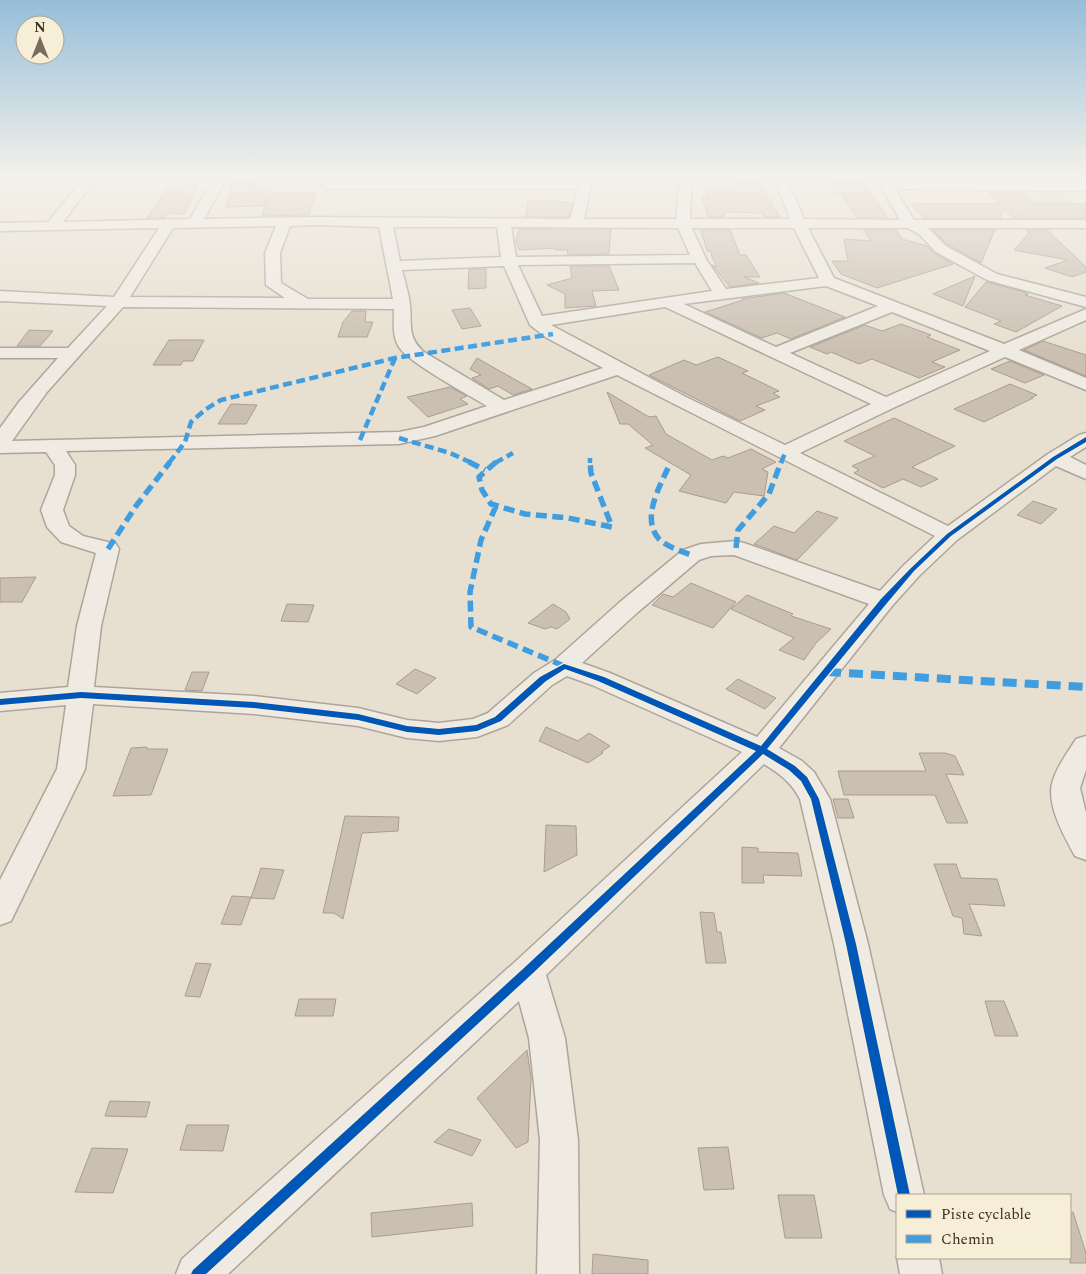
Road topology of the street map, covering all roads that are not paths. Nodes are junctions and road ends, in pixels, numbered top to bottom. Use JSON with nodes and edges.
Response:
{"nodes":[{"id":1,"x":162,"y":234,"type":"edge"},
{"id":2,"x":279,"y":234,"type":"edge"},
{"id":3,"x":388,"y":234,"type":"edge"},
{"id":4,"x":505,"y":234,"type":"edge"},
{"id":5,"x":688,"y":234,"type":"edge"},
{"id":6,"x":804,"y":234,"type":"edge"},
{"id":7,"x":926,"y":234,"type":"edge"},
{"id":8,"x":699,"y":258,"type":"junction"},
{"id":9,"x":509,"y":261,"type":"junction"},
{"id":10,"x":395,"y":266,"type":"junction"},
{"id":11,"x":828,"y":281,"type":"junction"},
{"id":12,"x":722,"y":294,"type":"junction"},
{"id":13,"x":0,"y":296,"type":"edge"},
{"id":14,"x":119,"y":302,"type":"junction"},
{"id":15,"x":1086,"y":302,"type":"edge"},
{"id":16,"x":304,"y":303,"type":"junction"},
{"id":17,"x":668,"y":303,"type":"junction"},
{"id":18,"x":402,"y":304,"type":"junction"},
{"id":19,"x":890,"y":306,"type":"junction"},
{"id":20,"x":1086,"y":314,"type":"edge"},
{"id":21,"x":536,"y":322,"type":"junction"},
{"id":22,"x":1006,"y":351,"type":"junction"},
{"id":23,"x":0,"y":353,"type":"edge"},
{"id":24,"x":71,"y":353,"type":"junction"},
{"id":25,"x":776,"y":353,"type":"junction"},
{"id":26,"x":617,"y":369,"type":"junction"},
{"id":27,"x":1086,"y":385,"type":"edge"},
{"id":28,"x":886,"y":404,"type":"junction"},
{"id":29,"x":502,"y":407,"type":"junction"},
{"id":30,"x":1086,"y":439,"type":"edge"},
{"id":31,"x":51,"y":445,"type":"junction"},
{"id":32,"x":0,"y":446,"type":"edge"},
{"id":33,"x":785,"y":453,"type":"junction"},
{"id":34,"x":1055,"y":458,"type":"junction"},
{"id":35,"x":1086,"y":472,"type":"edge"},
{"id":36,"x":948,"y":535,"type":"junction"},
{"id":37,"x":884,"y":601,"type":"junction"},
{"id":38,"x":564,"y":666,"type":"junction"},
{"id":39,"x":81,"y":694,"type":"junction"},
{"id":40,"x":0,"y":702,"type":"edge"},
{"id":41,"x":1086,"y":746,"type":"edge"},
{"id":42,"x":762,"y":750,"type":"junction"},
{"id":43,"x":1086,"y":848,"type":"edge"},
{"id":44,"x":0,"y":912,"type":"edge"},
{"id":45,"x":528,"y":971,"type":"junction"},
{"id":46,"x":904,"y":1194,"type":"edge"},
{"id":47,"x":918,"y":1259,"type":"edge"},
{"id":48,"x":213,"y":1266,"type":"edge"},
{"id":49,"x":558,"y":1274,"type":"edge"},
{"id":50,"x":921,"y":1274,"type":"edge"}],
"edges":[{"from":1,"to":14,"type":"street"},
{"from":2,"to":16,"type":"street"},
{"from":3,"to":10,"type":"street"},
{"from":4,"to":9,"type":"street"},
{"from":5,"to":8,"type":"street"},
{"from":6,"to":11,"type":"street"},
{"from":7,"to":15,"type":"street"},
{"from":8,"to":9,"type":"street"},
{"from":8,"to":12,"type":"street"},
{"from":9,"to":10,"type":"street"},
{"from":9,"to":21,"type":"street"},
{"from":10,"to":18,"type":"street"},
{"from":11,"to":12,"type":"street"},
{"from":11,"to":19,"type":"street"},
{"from":12,"to":17,"type":"street"},
{"from":13,"to":14,"type":"street"},
{"from":14,"to":16,"type":"street"},
{"from":14,"to":24,"type":"street"},
{"from":16,"to":18,"type":"street"},
{"from":17,"to":21,"type":"street"},
{"from":17,"to":25,"type":"street"},
{"from":18,"to":29,"type":"street"},
{"from":19,"to":22,"type":"street"},
{"from":19,"to":25,"type":"street"},
{"from":20,"to":22,"type":"street"},
{"from":21,"to":26,"type":"street"},
{"from":22,"to":27,"type":"street"},
{"from":22,"to":28,"type":"street"},
{"from":23,"to":24,"type":"street"},
{"from":24,"to":32,"type":"street"},
{"from":25,"to":28,"type":"street"},
{"from":26,"to":29,"type":"street"},
{"from":26,"to":33,"type":"street"},
{"from":28,"to":33,"type":"street"},
{"from":29,"to":31,"type":"street"},
{"from":30,"to":34,"type":"street"},
{"from":31,"to":32,"type":"street"},
{"from":31,"to":39,"type":"street"},
{"from":33,"to":36,"type":"street"},
{"from":34,"to":35,"type":"street"},
{"from":34,"to":36,"type":"street"},
{"from":36,"to":37,"type":"street"},
{"from":37,"to":38,"type":"street"},
{"from":37,"to":42,"type":"street"},
{"from":38,"to":39,"type":"street"},
{"from":38,"to":42,"type":"street"},
{"from":39,"to":40,"type":"street"},
{"from":39,"to":44,"type":"street"},
{"from":41,"to":43,"type":"street"},
{"from":42,"to":45,"type":"street"},
{"from":42,"to":46,"type":"street"},
{"from":45,"to":48,"type":"street"},
{"from":45,"to":49,"type":"street"},
{"from":47,"to":50,"type":"street"}]}
